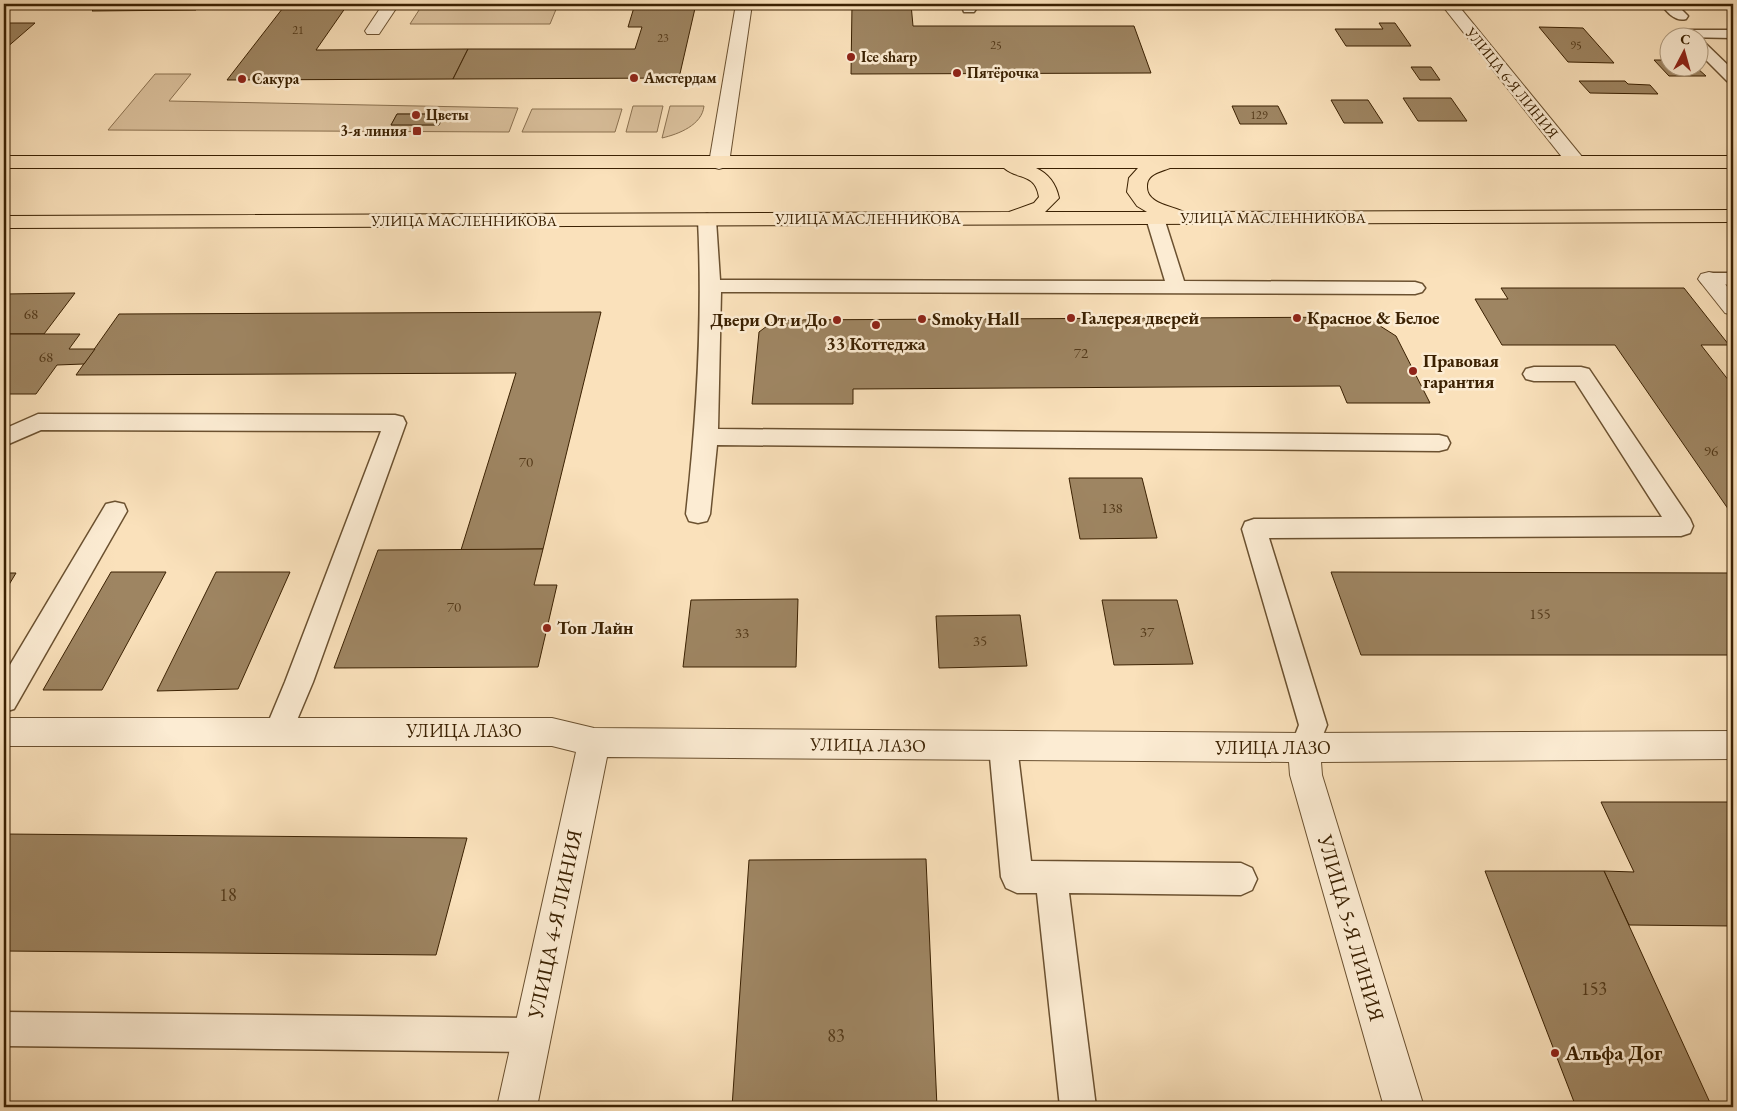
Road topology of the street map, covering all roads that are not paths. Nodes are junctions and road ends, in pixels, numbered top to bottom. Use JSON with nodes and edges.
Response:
{"nodes":[{"id":1,"x":391,"y":4,"type":"edge"},
{"id":2,"x":744,"y":4,"type":"edge"},
{"id":3,"x":1449,"y":4,"type":"edge"},
{"id":4,"x":1668,"y":4,"type":"edge"},
{"id":5,"x":1681,"y":16,"type":"dead end"},
{"id":6,"x":373,"y":31,"type":"dead end"},
{"id":7,"x":1710,"y":34,"type":"edge"},
{"id":8,"x":1733,"y":34,"type":"edge"},
{"id":9,"x":1710,"y":56,"type":"edge"},
{"id":10,"x":1733,"y":78,"type":"edge"},
{"id":11,"x":4,"y":162,"type":"edge"},
{"id":12,"x":999,"y":162,"type":"junction"},
{"id":13,"x":1167,"y":162,"type":"junction"},
{"id":14,"x":1576,"y":162,"type":"junction"},
{"id":15,"x":1733,"y":162,"type":"edge"},
{"id":16,"x":719,"y":163,"type":"junction"},
{"id":17,"x":1733,"y":216,"type":"edge"},
{"id":18,"x":1008,"y":218,"type":"junction"},
{"id":19,"x":1155,"y":218,"type":"junction"},
{"id":20,"x":1187,"y":218,"type":"junction"},
{"id":21,"x":707,"y":220,"type":"junction"},
{"id":22,"x":4,"y":222,"type":"edge"},
{"id":23,"x":1709,"y":279,"type":"joint"},
{"id":24,"x":1733,"y":279,"type":"edge"},
{"id":25,"x":710,"y":286,"type":"junction"},
{"id":26,"x":1176,"y":286,"type":"junction"},
{"id":27,"x":1415,"y":288,"type":"dead end"},
{"id":28,"x":1733,"y":308,"type":"edge"},
{"id":29,"x":1534,"y":374,"type":"dead end"},
{"id":30,"x":4,"y":438,"type":"edge"},
{"id":31,"x":706,"y":438,"type":"junction"},
{"id":32,"x":1439,"y":443,"type":"dead end"},
{"id":33,"x":115,"y":511,"type":"dead end"},
{"id":34,"x":698,"y":514,"type":"dead end"},
{"id":35,"x":4,"y":700,"type":"edge"},
{"id":36,"x":279,"y":730,"type":"junction"},
{"id":37,"x":4,"y":732,"type":"edge"},
{"id":38,"x":594,"y":742,"type":"junction"},
{"id":39,"x":1733,"y":745,"type":"edge"},
{"id":40,"x":1003,"y":746,"type":"junction"},
{"id":41,"x":1304,"y":748,"type":"junction"},
{"id":42,"x":1051,"y":878,"type":"junction"},
{"id":43,"x":1241,"y":880,"type":"dead end"},
{"id":44,"x":4,"y":1029,"type":"edge"},
{"id":45,"x":531,"y":1035,"type":"junction"},
{"id":46,"x":517,"y":1107,"type":"edge"},
{"id":47,"x":1078,"y":1107,"type":"edge"},
{"id":48,"x":1404,"y":1107,"type":"edge"}],
"edges":[{"from":1,"to":6,"type":"street"},
{"from":2,"to":16,"type":"street"},
{"from":3,"to":14,"type":"street","name":"УЛИЦА 6-Я ЛИНИЯ"},
{"from":4,"to":5,"type":"lane"},
{"from":7,"to":8,"type":"lane"},
{"from":9,"to":10,"type":"lane"},
{"from":11,"to":16,"type":"main road"},
{"from":12,"to":13,"type":"main road"},
{"from":12,"to":16,"type":"main road"},
{"from":12,"to":18,"type":"main road"},
{"from":13,"to":14,"type":"main road"},
{"from":13,"to":20,"type":"main road"},
{"from":14,"to":15,"type":"main road"},
{"from":17,"to":20,"type":"main road","name":"УЛИЦА МАСЛЕННИКОВА"},
{"from":18,"to":19,"type":"main road","name":"УЛИЦА МАСЛЕННИКОВА"},
{"from":18,"to":21,"type":"main road","name":"УЛИЦА МАСЛЕННИКОВА"},
{"from":19,"to":20,"type":"main road","name":"УЛИЦА МАСЛЕННИКОВА"},
{"from":19,"to":26,"type":"lane"},
{"from":21,"to":22,"type":"main road","name":"УЛИЦА МАСЛЕННИКОВА"},
{"from":21,"to":25,"type":"lane"},
{"from":23,"to":24,"type":"lane"},
{"from":23,"to":28,"type":"street"},
{"from":25,"to":26,"type":"lane"},
{"from":25,"to":31,"type":"lane"},
{"from":26,"to":27,"type":"lane"},
{"from":29,"to":41,"type":"lane"},
{"from":30,"to":36,"type":"lane"},
{"from":31,"to":32,"type":"lane"},
{"from":31,"to":34,"type":"lane"},
{"from":33,"to":35,"type":"lane"},
{"from":36,"to":37,"type":"street","name":"УЛИЦА ЛАЗО"},
{"from":36,"to":38,"type":"street","name":"УЛИЦА ЛАЗО"},
{"from":38,"to":40,"type":"street","name":"УЛИЦА ЛАЗО"},
{"from":38,"to":45,"type":"street","name":"УЛИЦА 4-Я ЛИНИЯ"},
{"from":39,"to":41,"type":"street","name":"УЛИЦА ЛАЗО"},
{"from":40,"to":41,"type":"street","name":"УЛИЦА ЛАЗО"},
{"from":40,"to":42,"type":"lane"},
{"from":41,"to":48,"type":"street","name":"УЛИЦА 5-Я ЛИНИЯ"},
{"from":42,"to":43,"type":"lane"},
{"from":42,"to":47,"type":"lane"},
{"from":44,"to":45,"type":"lane"},
{"from":45,"to":46,"type":"street","name":"УЛИЦА 4-Я ЛИНИЯ"}]}
